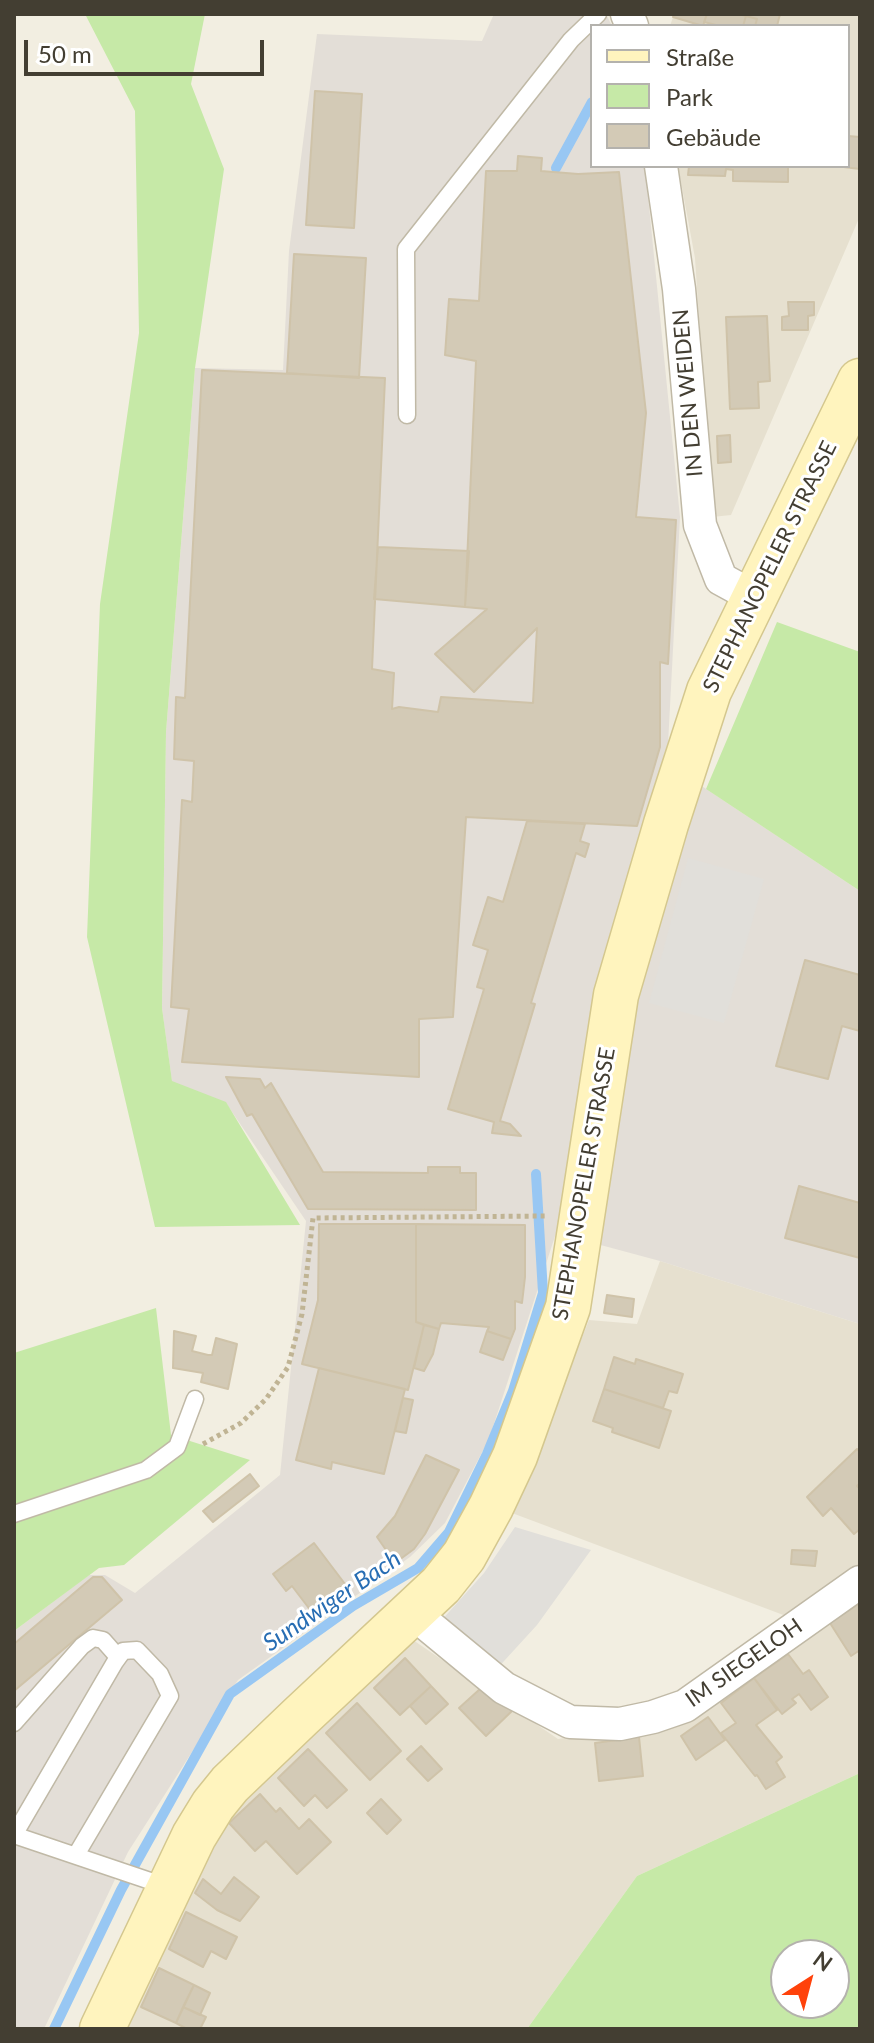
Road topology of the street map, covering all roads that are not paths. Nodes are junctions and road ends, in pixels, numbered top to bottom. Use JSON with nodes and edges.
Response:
{"nodes":[{"id":1,"x":598,"y":14,"type":"edge"},
{"id":2,"x":661,"y":168,"type":"edge"},
{"id":3,"x":860,"y":381,"type":"edge"},
{"id":4,"x":407,"y":415,"type":"dead end"},
{"id":5,"x":754,"y":597,"type":"junction"},
{"id":6,"x":195,"y":1399,"type":"dead end"},
{"id":7,"x":14,"y":1514,"type":"edge"},
{"id":8,"x":860,"y":1582,"type":"edge"},
{"id":9,"x":413,"y":1613,"type":"junction"},
{"id":10,"x":118,"y":1657,"type":"junction"},
{"id":11,"x":14,"y":1723,"type":"edge"},
{"id":12,"x":14,"y":1835,"type":"edge"},
{"id":13,"x":76,"y":1855,"type":"junction"},
{"id":14,"x":158,"y":1883,"type":"junction"},
{"id":15,"x":102,"y":2029,"type":"edge"}],
"edges":[{"from":1,"to":4,"type":"lane"},
{"from":2,"to":5,"type":"street","name":"IN DEN WEIDEN"},
{"from":3,"to":5,"type":"street","name":"STEPHANOPELER STRASSE"},
{"from":5,"to":9,"type":"street","name":"STEPHANOPELER STRASSE"},
{"from":6,"to":7,"type":"lane"},
{"from":8,"to":9,"type":"street","name":"IM SIEGELOH"},
{"from":9,"to":14,"type":"street","name":"STEPHANOPELER STRASSE"},
{"from":10,"to":11,"type":"lane"},
{"from":10,"to":12,"type":"lane"},
{"from":10,"to":13,"type":"lane"},
{"from":12,"to":13,"type":"lane"},
{"from":13,"to":14,"type":"lane"},
{"from":14,"to":15,"type":"street","name":"STEPHANOPELER STRASSE"}]}
